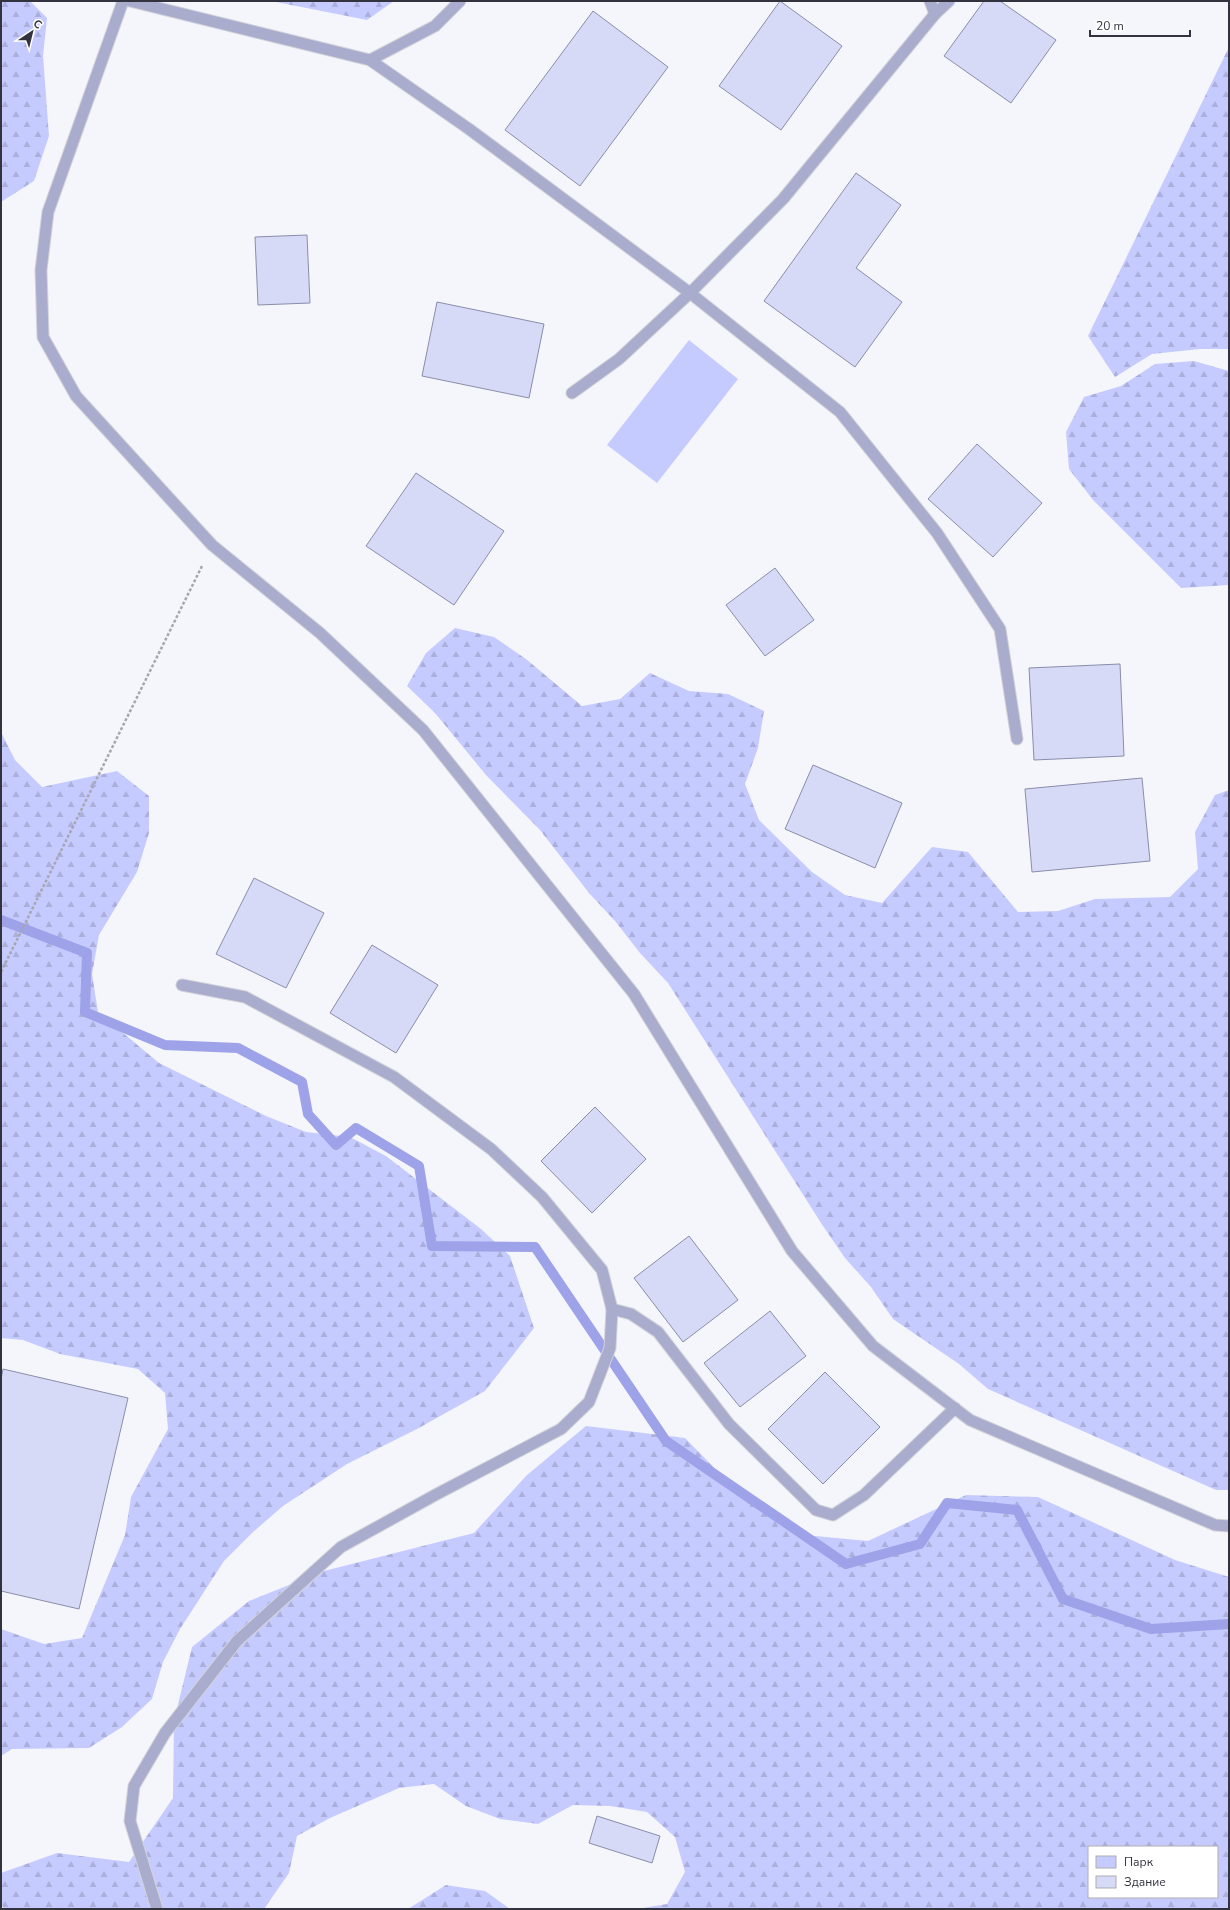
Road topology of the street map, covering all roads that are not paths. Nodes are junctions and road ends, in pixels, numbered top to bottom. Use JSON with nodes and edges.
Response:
{"nodes":[{"id":1,"x":123,"y":1,"type":"edge"},
{"id":2,"x":130,"y":1,"type":"edge"},
{"id":3,"x":460,"y":1,"type":"edge"},
{"id":4,"x":930,"y":1,"type":"edge"},
{"id":5,"x":949,"y":1,"type":"edge"},
{"id":6,"x":935,"y":14,"type":"junction"},
{"id":7,"x":370,"y":60,"type":"junction"},
{"id":8,"x":690,"y":293,"type":"junction"},
{"id":9,"x":572,"y":393,"type":"dead end"},
{"id":10,"x":1017,"y":740,"type":"dead end"},
{"id":11,"x":182,"y":986,"type":"dead end"},
{"id":12,"x":612,"y":1309,"type":"junction"},
{"id":13,"x":955,"y":1408,"type":"junction"},
{"id":14,"x":1229,"y":1526,"type":"edge"},
{"id":15,"x":157,"y":1909,"type":"edge"}],
"edges":[{"from":1,"to":13,"type":"lane"},
{"from":2,"to":7,"type":"lane"},
{"from":3,"to":7,"type":"lane"},
{"from":4,"to":6,"type":"lane"},
{"from":5,"to":6,"type":"lane"},
{"from":6,"to":8,"type":"lane"},
{"from":7,"to":8,"type":"lane"},
{"from":8,"to":9,"type":"lane"},
{"from":8,"to":10,"type":"lane"},
{"from":11,"to":12,"type":"lane"},
{"from":12,"to":13,"type":"lane"},
{"from":12,"to":15,"type":"lane"},
{"from":13,"to":14,"type":"lane"}]}
